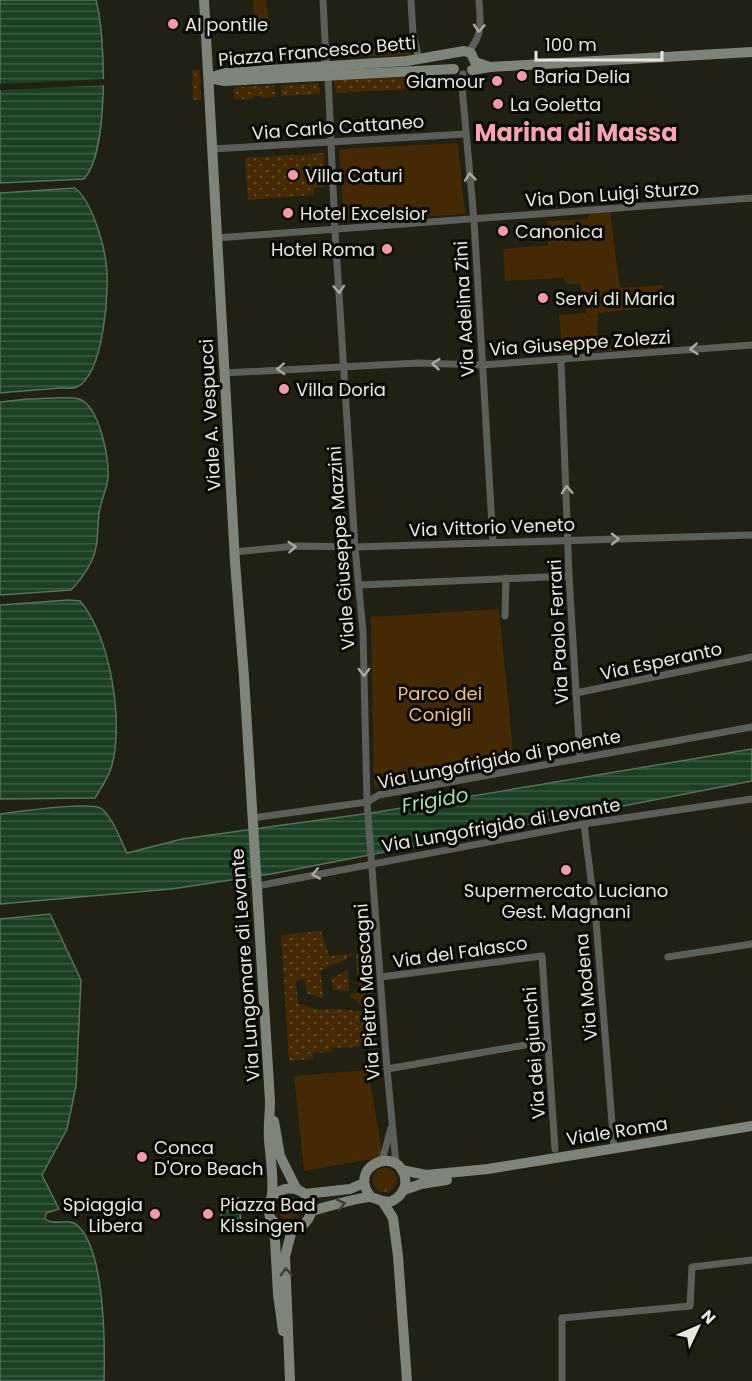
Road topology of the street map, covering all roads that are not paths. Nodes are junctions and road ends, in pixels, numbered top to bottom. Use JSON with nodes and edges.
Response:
{"nodes":[{"id":1,"x":204,"y":0,"type":"edge"},
{"id":2,"x":323,"y":0,"type":"edge"},
{"id":3,"x":411,"y":0,"type":"edge"},
{"id":4,"x":479,"y":0,"type":"edge"},
{"id":5,"x":752,"y":52,"type":"edge"},
{"id":6,"x":462,"y":53,"type":"junction"},
{"id":7,"x":419,"y":59,"type":"junction"},
{"id":8,"x":466,"y":69,"type":"junction"},
{"id":9,"x":325,"y":71,"type":"junction"},
{"id":10,"x":209,"y":78,"type":"junction"},
{"id":11,"x":465,"y":134,"type":"junction"},
{"id":12,"x":332,"y":143,"type":"junction"},
{"id":13,"x":212,"y":149,"type":"junction"},
{"id":14,"x":752,"y":198,"type":"edge"},
{"id":15,"x":474,"y":220,"type":"junction"},
{"id":16,"x":335,"y":231,"type":"junction"},
{"id":17,"x":216,"y":238,"type":"junction"},
{"id":18,"x":752,"y":345,"type":"edge"},
{"id":19,"x":561,"y":361,"type":"junction"},
{"id":20,"x":482,"y":365,"type":"junction"},
{"id":21,"x":341,"y":367,"type":"junction"},
{"id":22,"x":224,"y":373,"type":"junction"},
{"id":23,"x":752,"y":534,"type":"edge"},
{"id":24,"x":569,"y":540,"type":"junction"},
{"id":25,"x":494,"y":542,"type":"junction"},
{"id":26,"x":355,"y":547,"type":"junction"},
{"id":27,"x":234,"y":552,"type":"junction"},
{"id":28,"x":569,"y":576,"type":"junction"},
{"id":29,"x":506,"y":578,"type":"junction"},
{"id":30,"x":360,"y":585,"type":"junction"},
{"id":31,"x":505,"y":616,"type":"dead end"},
{"id":32,"x":752,"y":657,"type":"edge"},
{"id":33,"x":576,"y":693,"type":"junction"},
{"id":34,"x":752,"y":727,"type":"edge"},
{"id":35,"x":580,"y":758,"type":"junction"},
{"id":36,"x":752,"y":799,"type":"edge"},
{"id":37,"x":368,"y":806,"type":"junction"},
{"id":38,"x":252,"y":823,"type":"junction"},
{"id":39,"x":584,"y":824,"type":"junction"},
{"id":40,"x":373,"y":859,"type":"junction"},
{"id":41,"x":257,"y":883,"type":"junction"},
{"id":42,"x":752,"y":944,"type":"edge"},
{"id":43,"x":542,"y":956,"type":"joint"},
{"id":44,"x":668,"y":957,"type":"dead end"},
{"id":45,"x":381,"y":977,"type":"junction"},
{"id":46,"x":548,"y":1041,"type":"junction"},
{"id":47,"x":387,"y":1069,"type":"junction"},
{"id":48,"x":270,"y":1101,"type":"junction"},
{"id":49,"x":393,"y":1119,"type":"junction"},
{"id":50,"x":752,"y":1126,"type":"edge"},
{"id":51,"x":614,"y":1148,"type":"junction"},
{"id":52,"x":555,"y":1149,"type":"dead end"},
{"id":53,"x":382,"y":1161,"type":"junction"},
{"id":54,"x":399,"y":1167,"type":"junction"},
{"id":55,"x":488,"y":1169,"type":"junction"},
{"id":56,"x":364,"y":1183,"type":"junction"},
{"id":57,"x":301,"y":1191,"type":"junction"},
{"id":58,"x":400,"y":1194,"type":"junction"},
{"id":59,"x":272,"y":1197,"type":"junction"},
{"id":60,"x":371,"y":1197,"type":"junction"},
{"id":61,"x":383,"y":1202,"type":"junction"},
{"id":62,"x":311,"y":1211,"type":"junction"},
{"id":63,"x":274,"y":1222,"type":"junction"},
{"id":64,"x":292,"y":1230,"type":"junction"},
{"id":65,"x":398,"y":1256,"type":"junction"},
{"id":66,"x":752,"y":1260,"type":"edge"},
{"id":67,"x":287,"y":1352,"type":"junction"},
{"id":68,"x":290,"y":1381,"type":"edge"},
{"id":69,"x":407,"y":1381,"type":"edge"},
{"id":70,"x":562,"y":1381,"type":"edge"}],
"edges":[{"from":1,"to":10,"type":"main road","name":"Viale A. Vespucci"},
{"from":2,"to":9,"type":"street","name":"Viale Giuseppe Mazzini"},
{"from":3,"to":7,"type":"street"},
{"from":4,"to":6,"type":"street","one_way":true},
{"from":5,"to":8,"type":"main road","name":"Piazza Francesco Betti"},
{"from":6,"to":7,"type":"main road","name":"Piazza Francesco Betti"},
{"from":6,"to":8,"type":"main road"},
{"from":6,"to":8,"type":"main road"},
{"from":7,"to":9,"type":"main road","name":"Piazza Francesco Betti"},
{"from":8,"to":9,"type":"main road","name":"Piazza Francesco Betti"},
{"from":8,"to":11,"type":"street","name":"Via Adelina Zini"},
{"from":9,"to":10,"type":"main road","name":"Piazza Francesco Betti"},
{"from":9,"to":12,"type":"street","name":"Viale Giuseppe Mazzini"},
{"from":10,"to":13,"type":"main road","name":"Viale A. Vespucci"},
{"from":11,"to":12,"type":"street","name":"Via Carlo Cattaneo"},
{"from":15,"to":11,"type":"street","name":"Via Adelina Zini","one_way":true},
{"from":12,"to":13,"type":"street","name":"Via Carlo Cattaneo"},
{"from":12,"to":16,"type":"street","name":"Viale Giuseppe Mazzini"},
{"from":13,"to":17,"type":"main road","name":"Viale A. Vespucci"},
{"from":14,"to":15,"type":"street","name":"Via Don Luigi Sturzo"},
{"from":15,"to":16,"type":"street","name":"Via Don Luigi Sturzo"},
{"from":15,"to":20,"type":"street","name":"Via Adelina Zini"},
{"from":16,"to":17,"type":"street","name":"Via Don Luigi Sturzo"},
{"from":16,"to":21,"type":"street","name":"Viale Giuseppe Mazzini","one_way":true},
{"from":17,"to":22,"type":"main road","name":"Viale A. Vespucci"},
{"from":18,"to":19,"type":"street","name":"Via Giuseppe Zolezzi","one_way":true},
{"from":19,"to":20,"type":"street","name":"Via Giuseppe Zolezzi"},
{"from":24,"to":19,"type":"street","name":"Via Paolo Ferrari","one_way":true},
{"from":20,"to":21,"type":"street","name":"Via Giuseppe Zolezzi","one_way":true},
{"from":20,"to":25,"type":"street","name":"Via Adelina Zini"},
{"from":21,"to":22,"type":"street","name":"Via Giuseppe Zolezzi","one_way":true},
{"from":21,"to":26,"type":"street","name":"Viale Giuseppe Mazzini"},
{"from":22,"to":27,"type":"main road","name":"Viale A. Vespucci"},
{"from":24,"to":23,"type":"street","name":"Via Vittorio Veneto","one_way":true},
{"from":24,"to":25,"type":"street","name":"Via Vittorio Veneto"},
{"from":24,"to":28,"type":"street","name":"Via Paolo Ferrari"},
{"from":25,"to":26,"type":"street","name":"Via Vittorio Veneto"},
{"from":27,"to":26,"type":"street","name":"Via Vittorio Veneto","one_way":true},
{"from":26,"to":30,"type":"street","name":"Viale Giuseppe Mazzini"},
{"from":27,"to":38,"type":"main road","name":"Viale A. Vespucci"},
{"from":28,"to":29,"type":"street"},
{"from":28,"to":33,"type":"street","name":"Via Paolo Ferrari"},
{"from":29,"to":30,"type":"street"},
{"from":29,"to":31,"type":"street"},
{"from":30,"to":37,"type":"street","name":"Viale Giuseppe Mazzini","one_way":true},
{"from":32,"to":33,"type":"street","name":"Via Esperanto"},
{"from":33,"to":35,"type":"street","name":"Via Paolo Ferrari"},
{"from":34,"to":35,"type":"street","name":"Via Lungofrigido di ponente"},
{"from":35,"to":37,"type":"street","name":"Via Lungofrigido di ponente"},
{"from":36,"to":39,"type":"street","name":"Via Lungofrigido di Levante"},
{"from":37,"to":38,"type":"street","name":"Via Lungofrigido di ponente"},
{"from":37,"to":40,"type":"street","name":"Viale Giuseppe Mazzini"},
{"from":38,"to":41,"type":"main road","name":"Via Lungomare di Levante"},
{"from":39,"to":40,"type":"street","name":"Via Lungofrigido di Levante"},
{"from":39,"to":51,"type":"street","name":"Via Modena"},
{"from":40,"to":41,"type":"street","name":"Via Lungofrigido di Levante","one_way":true},
{"from":40,"to":45,"type":"street","name":"Via Pietro Mascagni"},
{"from":41,"to":48,"type":"main road","name":"Via Lungomare di Levante"},
{"from":42,"to":44,"type":"street"},
{"from":43,"to":45,"type":"street","name":"Via del Falasco"},
{"from":43,"to":46,"type":"street","name":"Via dei giunchi"},
{"from":45,"to":47,"type":"street","name":"Via Pietro Mascagni"},
{"from":46,"to":47,"type":"street"},
{"from":46,"to":52,"type":"street","name":"Via dei giunchi"},
{"from":47,"to":49,"type":"street","name":"Via Pietro Mascagni"},
{"from":48,"to":57,"type":"main road","name":"Via Lungomare di Levante"},
{"from":48,"to":59,"type":"main road","name":"Via Lungomare di Levante"},
{"from":49,"to":53,"type":"street","name":"Via Pietro Mascagni"},
{"from":49,"to":54,"type":"street","name":"Via Pietro Mascagni"},
{"from":50,"to":51,"type":"main road","name":"Viale Roma"},
{"from":51,"to":55,"type":"main road","name":"Viale Roma"},
{"from":53,"to":54,"type":"main road","name":"Viale Roma"},
{"from":53,"to":56,"type":"main road"},
{"from":54,"to":55,"type":"main road","name":"Viale Roma"},
{"from":54,"to":58,"type":"main road"},
{"from":55,"to":58,"type":"main road","name":"Viale Roma"},
{"from":56,"to":57,"type":"main road"},
{"from":56,"to":60,"type":"main road"},
{"from":57,"to":59,"type":"main road"},
{"from":57,"to":62,"type":"main road"},
{"from":58,"to":61,"type":"main road","name":"Viale Roma"},
{"from":58,"to":65,"type":"main road"},
{"from":59,"to":63,"type":"main road"},
{"from":60,"to":61,"type":"main road"},
{"from":62,"to":60,"type":"main road","one_way":true},
{"from":61,"to":65,"type":"main road"},
{"from":62,"to":64,"type":"main road"},
{"from":63,"to":64,"type":"main road"},
{"from":63,"to":67,"type":"main road"},
{"from":67,"to":64,"type":"main road","one_way":true},
{"from":65,"to":69,"type":"main road"},
{"from":66,"to":70,"type":"street"},
{"from":67,"to":68,"type":"main road"}]}
